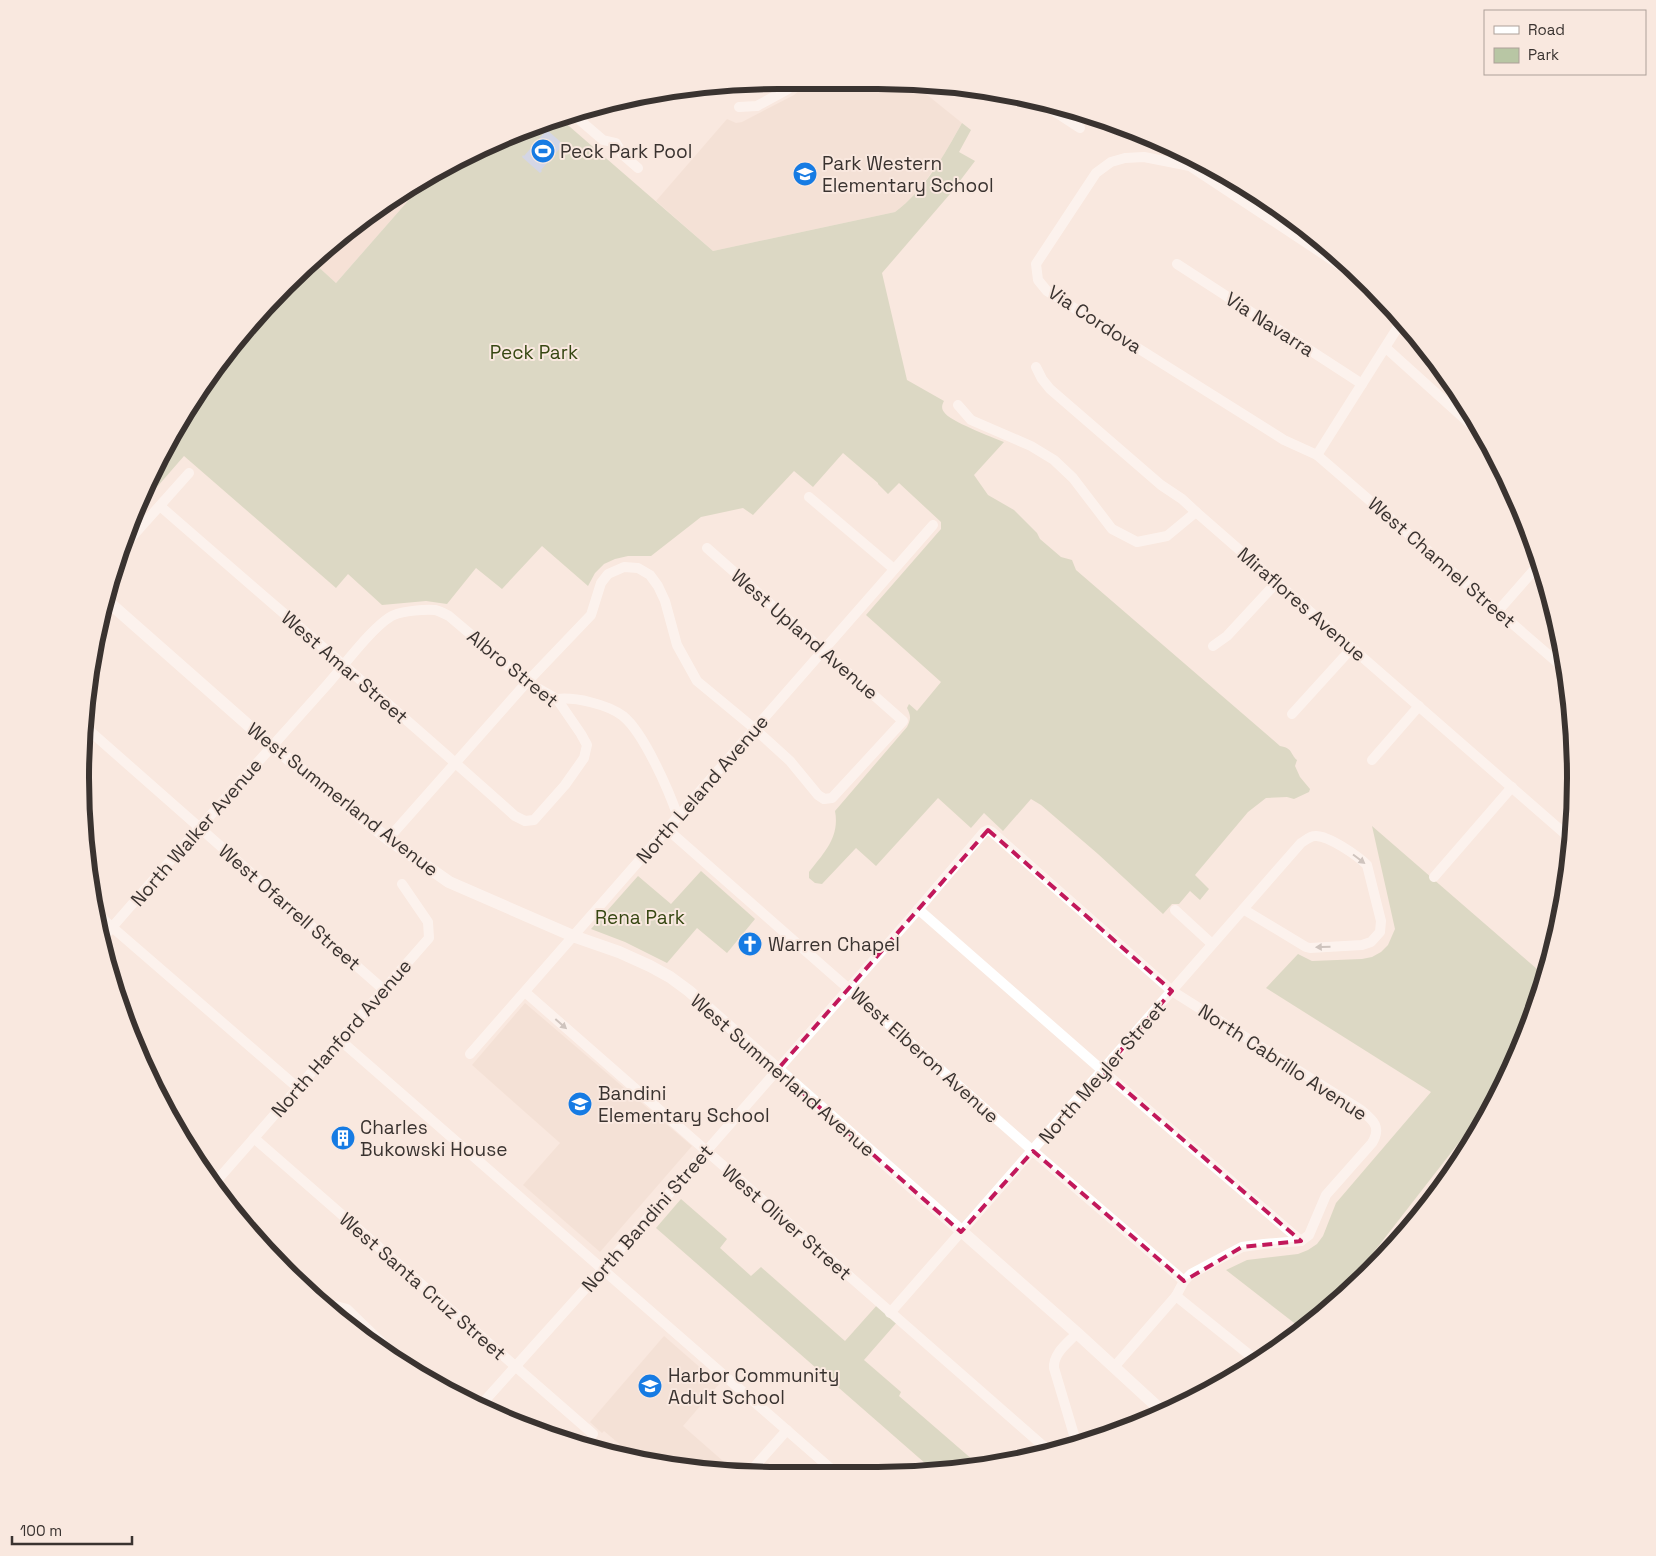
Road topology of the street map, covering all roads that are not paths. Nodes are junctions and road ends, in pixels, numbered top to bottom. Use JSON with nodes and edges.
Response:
{"nodes":[{"id":1,"x":788,"y":89,"type":"edge"},
{"id":2,"x":739,"y":107,"type":"dead end"},
{"id":3,"x":1055,"y":112,"type":"edge"},
{"id":4,"x":578,"y":119,"type":"edge"},
{"id":5,"x":1080,"y":128,"type":"dead end"},
{"id":6,"x":638,"y":168,"type":"dead end"},
{"id":7,"x":1331,"y":259,"type":"edge"},
{"id":8,"x":1177,"y":264,"type":"dead end"},
{"id":9,"x":1398,"y":327,"type":"edge"},
{"id":10,"x":1386,"y":348,"type":"junction"},
{"id":11,"x":1036,"y":367,"type":"dead end"},
{"id":12,"x":1362,"y":384,"type":"junction"},
{"id":13,"x":958,"y":406,"type":"dead end"},
{"id":14,"x":1468,"y":422,"type":"edge"},
{"id":15,"x":1317,"y":455,"type":"junction"},
{"id":16,"x":189,"y":473,"type":"dead end"},
{"id":17,"x":809,"y":496,"type":"dead end"},
{"id":18,"x":160,"y":506,"type":"junction"},
{"id":19,"x":1196,"y":512,"type":"junction"},
{"id":20,"x":933,"y":525,"type":"dead end"},
{"id":21,"x":132,"y":536,"type":"edge"},
{"id":22,"x":707,"y":548,"type":"dead end"},
{"id":23,"x":894,"y":569,"type":"junction"},
{"id":24,"x":1535,"y":569,"type":"edge"},
{"id":25,"x":1277,"y":582,"type":"junction"},
{"id":26,"x":111,"y":604,"type":"edge"},
{"id":27,"x":1498,"y":611,"type":"junction"},
{"id":28,"x":449,"y":616,"type":"joint"},
{"id":29,"x":1213,"y":646,"type":"dead end"},
{"id":30,"x":1352,"y":648,"type":"junction"},
{"id":31,"x":824,"y":650,"type":"junction"},
{"id":32,"x":1557,"y":662,"type":"edge"},
{"id":33,"x":344,"y":666,"type":"junction"},
{"id":34,"x":527,"y":682,"type":"junction"},
{"id":35,"x":556,"y":699,"type":"junction"},
{"id":36,"x":1419,"y":706,"type":"junction"},
{"id":37,"x":1292,"y":714,"type":"dead end"},
{"id":38,"x":755,"y":729,"type":"junction"},
{"id":39,"x":90,"y":731,"type":"edge"},
{"id":40,"x":272,"y":746,"type":"junction"},
{"id":41,"x":1372,"y":760,"type":"dead end"},
{"id":42,"x":456,"y":763,"type":"junction"},
{"id":43,"x":1512,"y":787,"type":"junction"},
{"id":44,"x":678,"y":817,"type":"junction"},
{"id":45,"x":534,"y":820,"type":"joint"},
{"id":46,"x":198,"y":828,"type":"junction"},
{"id":47,"x":667,"y":829,"type":"junction"},
{"id":48,"x":1565,"y":834,"type":"edge"},
{"id":49,"x":388,"y":839,"type":"junction"},
{"id":50,"x":1434,"y":877,"type":"dead end"},
{"id":51,"x":402,"y":884,"type":"dead end"},
{"id":52,"x":918,"y":909,"type":"junction"},
{"id":53,"x":1243,"y":909,"type":"junction"},
{"id":54,"x":1175,"y":910,"type":"dead end"},
{"id":55,"x":104,"y":921,"type":"edge"},
{"id":56,"x":112,"y":928,"type":"junction"},
{"id":57,"x":107,"y":934,"type":"edge"},
{"id":58,"x":573,"y":936,"type":"junction"},
{"id":59,"x":1212,"y":944,"type":"junction"},
{"id":60,"x":849,"y":988,"type":"junction"},
{"id":61,"x":384,"y":990,"type":"junction"},
{"id":62,"x":1172,"y":991,"type":"junction"},
{"id":63,"x":524,"y":992,"type":"junction"},
{"id":64,"x":340,"y":1040,"type":"junction"},
{"id":65,"x":470,"y":1054,"type":"dead end"},
{"id":66,"x":777,"y":1070,"type":"junction"},
{"id":67,"x":1103,"y":1071,"type":"junction"},
{"id":68,"x":298,"y":1088,"type":"junction"},
{"id":69,"x":254,"y":1138,"type":"junction"},
{"id":70,"x":706,"y":1151,"type":"junction"},
{"id":71,"x":1033,"y":1151,"type":"junction"},
{"id":72,"x":218,"y":1179,"type":"edge"},
{"id":73,"x":961,"y":1232,"type":"junction"},
{"id":74,"x":1301,"y":1241,"type":"junction"},
{"id":75,"x":602,"y":1270,"type":"junction"},
{"id":76,"x":1184,"y":1280,"type":"junction"},
{"id":77,"x":1176,"y":1296,"type":"junction"},
{"id":78,"x":339,"y":1308,"type":"edge"},
{"id":79,"x":890,"y":1313,"type":"junction"},
{"id":80,"x":1077,"y":1332,"type":"junction"},
{"id":81,"x":378,"y":1339,"type":"edge"},
{"id":82,"x":1252,"y":1357,"type":"edge"},
{"id":83,"x":515,"y":1366,"type":"junction"},
{"id":84,"x":1115,"y":1366,"type":"junction"},
{"id":85,"x":484,"y":1401,"type":"edge"},
{"id":86,"x":1158,"y":1407,"type":"edge"},
{"id":87,"x":787,"y":1430,"type":"junction"},
{"id":88,"x":593,"y":1434,"type":"dead end"},
{"id":89,"x":1075,"y":1438,"type":"edge"},
{"id":90,"x":1044,"y":1447,"type":"edge"},
{"id":91,"x":755,"y":1466,"type":"edge"},
{"id":92,"x":829,"y":1467,"type":"edge"}],
"edges":[{"from":1,"to":2,"type":"street"},
{"from":3,"to":5,"type":"street"},
{"from":4,"to":6,"type":"street"},
{"from":7,"to":15,"type":"street","name":"Via Cordova"},
{"from":8,"to":12,"type":"street","name":"Via Navarra"},
{"from":9,"to":10,"type":"street"},
{"from":10,"to":12,"type":"street"},
{"from":10,"to":14,"type":"street"},
{"from":11,"to":19,"type":"street","name":"Miraflores Avenue"},
{"from":12,"to":15,"type":"street"},
{"from":13,"to":19,"type":"street"},
{"from":15,"to":27,"type":"street","name":"West Channel Street"},
{"from":16,"to":18,"type":"street"},
{"from":17,"to":23,"type":"street"},
{"from":18,"to":21,"type":"street"},
{"from":18,"to":33,"type":"street","name":"West Amar Street"},
{"from":19,"to":25,"type":"street","name":"Miraflores Avenue"},
{"from":20,"to":23,"type":"street","name":"North Leland Avenue"},
{"from":22,"to":31,"type":"street","name":"West Upland Avenue"},
{"from":23,"to":31,"type":"street","name":"North Leland Avenue"},
{"from":24,"to":27,"type":"street"},
{"from":25,"to":29,"type":"street"},
{"from":25,"to":30,"type":"street","name":"Miraflores Avenue"},
{"from":26,"to":40,"type":"main road","name":"West Summerland Avenue"},
{"from":27,"to":32,"type":"street","name":"West Channel Street"},
{"from":28,"to":33,"type":"street","name":"North Walker Avenue"},
{"from":28,"to":34,"type":"street","name":"Albro Street"},
{"from":30,"to":36,"type":"street","name":"Miraflores Avenue"},
{"from":30,"to":37,"type":"street"},
{"from":31,"to":38,"type":"street","name":"North Leland Avenue"},
{"from":31,"to":38,"type":"street","name":"West Upland Avenue"},
{"from":33,"to":40,"type":"street","name":"North Walker Avenue"},
{"from":33,"to":42,"type":"street","name":"West Amar Street"},
{"from":34,"to":35,"type":"street","name":"Albro Street"},
{"from":34,"to":38,"type":"street"},
{"from":34,"to":42,"type":"street"},
{"from":35,"to":44,"type":"street"},
{"from":35,"to":45,"type":"street","name":"Albro Street"},
{"from":36,"to":41,"type":"street"},
{"from":36,"to":43,"type":"street","name":"Miraflores Avenue"},
{"from":38,"to":44,"type":"street","name":"North Leland Avenue"},
{"from":39,"to":46,"type":"street","name":"West Ofarrell Street"},
{"from":40,"to":46,"type":"street","name":"North Walker Avenue"},
{"from":40,"to":49,"type":"main road","name":"West Summerland Avenue"},
{"from":42,"to":45,"type":"street","name":"West Amar Street"},
{"from":42,"to":49,"type":"street"},
{"from":43,"to":48,"type":"street","name":"Miraflores Avenue"},
{"from":43,"to":50,"type":"street"},
{"from":44,"to":47,"type":"street","name":"North Leland Avenue"},
{"from":46,"to":56,"type":"street","name":"North Walker Avenue"},
{"from":46,"to":61,"type":"street","name":"West Ofarrell Street"},
{"from":47,"to":58,"type":"street","name":"North Leland Avenue"},
{"from":47,"to":60,"type":"street","name":"West Elberon Avenue"},
{"from":49,"to":58,"type":"main road","name":"West Summerland Avenue"},
{"from":51,"to":61,"type":"street","name":"North Hanford Avenue"},
{"from":52,"to":60,"type":"street","name":"North Bandini Street"},
{"from":52,"to":62,"type":"street","name":"North Bandini Street"},
{"from":52,"to":67,"type":"street"},
{"from":53,"to":53,"type":"street","name":"North Meyler Street","one_way":true},
{"from":53,"to":59,"type":"street","name":"North Meyler Street"},
{"from":54,"to":59,"type":"street"},
{"from":55,"to":56,"type":"street"},
{"from":56,"to":57,"type":"street","name":"North Walker Avenue"},
{"from":56,"to":68,"type":"street"},
{"from":58,"to":63,"type":"street","name":"North Leland Avenue"},
{"from":58,"to":66,"type":"main road","name":"West Summerland Avenue"},
{"from":59,"to":62,"type":"street","name":"North Meyler Street"},
{"from":60,"to":66,"type":"street","name":"North Bandini Street"},
{"from":60,"to":71,"type":"street","name":"West Elberon Avenue"},
{"from":61,"to":64,"type":"street","name":"North Hanford Avenue"},
{"from":62,"to":67,"type":"street","name":"North Meyler Street"},
{"from":62,"to":74,"type":"street","name":"North Cabrillo Avenue"},
{"from":63,"to":65,"type":"street","name":"North Leland Avenue"},
{"from":63,"to":70,"type":"street","name":"West Oliver Street","one_way":true},
{"from":64,"to":68,"type":"street","name":"North Hanford Avenue"},
{"from":64,"to":75,"type":"street"},
{"from":66,"to":70,"type":"street","name":"North Bandini Street"},
{"from":66,"to":73,"type":"main road","name":"West Summerland Avenue"},
{"from":67,"to":71,"type":"street","name":"North Meyler Street"},
{"from":67,"to":74,"type":"street"},
{"from":68,"to":69,"type":"street","name":"North Hanford Avenue"},
{"from":69,"to":72,"type":"street","name":"North Hanford Avenue"},
{"from":69,"to":83,"type":"street","name":"West Santa Cruz Street"},
{"from":70,"to":75,"type":"street","name":"North Bandini Street"},
{"from":70,"to":79,"type":"street","name":"West Oliver Street"},
{"from":71,"to":73,"type":"street","name":"North Meyler Street"},
{"from":71,"to":76,"type":"street","name":"West Elberon Avenue"},
{"from":73,"to":79,"type":"street","name":"North Meyler Street"},
{"from":73,"to":80,"type":"main road","name":"West Summerland Avenue"},
{"from":74,"to":76,"type":"street"},
{"from":75,"to":83,"type":"street","name":"North Bandini Street"},
{"from":75,"to":87,"type":"street"},
{"from":76,"to":77,"type":"street"},
{"from":77,"to":82,"type":"street"},
{"from":77,"to":84,"type":"street"},
{"from":78,"to":81,"type":"street"},
{"from":79,"to":90,"type":"street","name":"West Oliver Street"},
{"from":80,"to":84,"type":"main road","name":"West Summerland Avenue"},
{"from":80,"to":89,"type":"street"},
{"from":83,"to":85,"type":"street","name":"North Bandini Street"},
{"from":83,"to":88,"type":"street","name":"West Santa Cruz Street"},
{"from":84,"to":86,"type":"main road","name":"West Summerland Avenue"},
{"from":87,"to":91,"type":"street"},
{"from":87,"to":92,"type":"street"}]}
